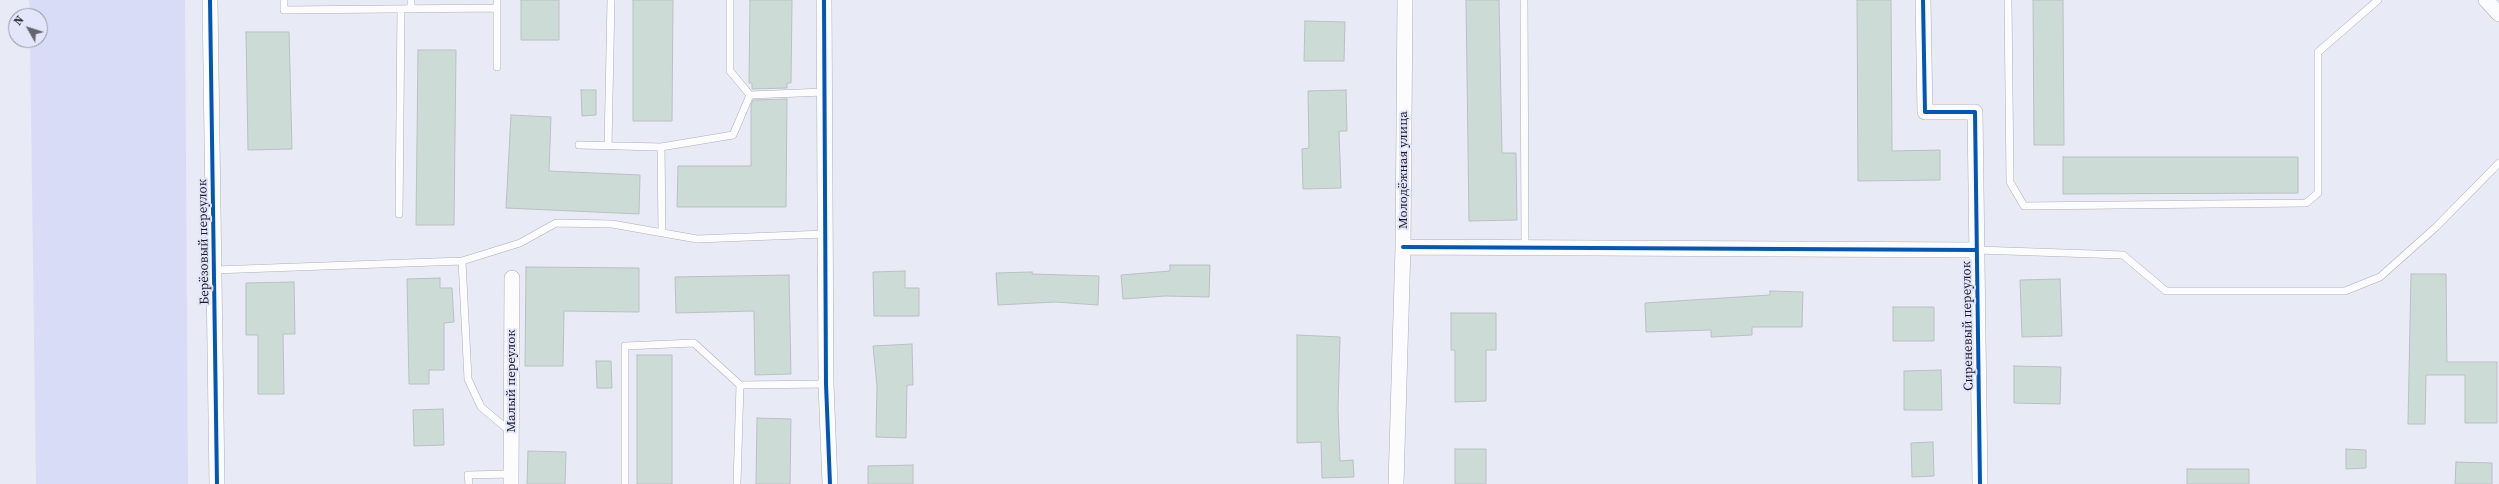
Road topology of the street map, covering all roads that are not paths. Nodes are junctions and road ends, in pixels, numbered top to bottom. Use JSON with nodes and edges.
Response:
{"nodes":[{"id":1,"x":210,"y":0,"type":"edge"},
{"id":2,"x":284,"y":0,"type":"edge"},
{"id":3,"x":411,"y":0,"type":"edge"},
{"id":4,"x":497,"y":0,"type":"edge"},
{"id":5,"x":611,"y":0,"type":"edge"},
{"id":6,"x":730,"y":0,"type":"edge"},
{"id":7,"x":824,"y":0,"type":"edge"},
{"id":8,"x":1405,"y":0,"type":"edge"},
{"id":9,"x":1524,"y":0,"type":"edge"},
{"id":10,"x":1923,"y":0,"type":"edge"},
{"id":11,"x":2008,"y":0,"type":"edge"},
{"id":12,"x":2378,"y":0,"type":"edge"},
{"id":13,"x":2486,"y":0,"type":"edge"},
{"id":14,"x":497,"y":8,"type":"junction"},
{"id":15,"x":401,"y":9,"type":"junction"},
{"id":16,"x":410,"y":9,"type":"junction"},
{"id":17,"x":2499,"y":14,"type":"edge"},
{"id":18,"x":497,"y":67,"type":"dead end"},
{"id":19,"x":824,"y":92,"type":"junction"},
{"id":20,"x":750,"y":95,"type":"junction"},
{"id":21,"x":579,"y":145,"type":"dead end"},
{"id":22,"x":608,"y":146,"type":"junction"},
{"id":23,"x":661,"y":147,"type":"junction"},
{"id":24,"x":2499,"y":163,"type":"edge"},
{"id":25,"x":399,"y":214,"type":"dead end"},
{"id":26,"x":662,"y":233,"type":"junction"},
{"id":27,"x":825,"y":234,"type":"junction"},
{"id":28,"x":1403,"y":247,"type":"junction"},
{"id":29,"x":1525,"y":248,"type":"junction"},
{"id":30,"x":1977,"y":250,"type":"junction"},
{"id":31,"x":462,"y":261,"type":"junction"},
{"id":32,"x":214,"y":270,"type":"junction"},
{"id":33,"x":512,"y":278,"type":"dead end"},
{"id":34,"x":826,"y":384,"type":"junction"},
{"id":35,"x":740,"y":385,"type":"junction"},
{"id":36,"x":511,"y":432,"type":"junction"},
{"id":37,"x":511,"y":479,"type":"edge"},
{"id":38,"x":217,"y":484,"type":"edge"},
{"id":39,"x":469,"y":484,"type":"edge"},
{"id":40,"x":625,"y":484,"type":"edge"},
{"id":41,"x":737,"y":484,"type":"edge"},
{"id":42,"x":830,"y":484,"type":"edge"},
{"id":43,"x":1396,"y":484,"type":"edge"},
{"id":44,"x":1980,"y":484,"type":"edge"}],
"edges":[{"from":1,"to":32,"type":"street","name":"Берёзовый переулок"},
{"from":2,"to":15,"type":"lane"},
{"from":3,"to":16,"type":"lane"},
{"from":4,"to":14,"type":"lane"},
{"from":5,"to":22,"type":"lane"},
{"from":6,"to":20,"type":"lane"},
{"from":7,"to":19,"type":"street"},
{"from":8,"to":28,"type":"street","name":"Молодёжная улица"},
{"from":9,"to":29,"type":"lane"},
{"from":10,"to":30,"type":"street","name":"Сиреневый переулок"},
{"from":11,"to":12,"type":"lane"},
{"from":13,"to":17,"type":"street"},
{"from":14,"to":16,"type":"lane"},
{"from":14,"to":18,"type":"lane"},
{"from":15,"to":16,"type":"lane"},
{"from":15,"to":25,"type":"lane"},
{"from":19,"to":20,"type":"lane"},
{"from":19,"to":27,"type":"street"},
{"from":20,"to":23,"type":"lane"},
{"from":21,"to":22,"type":"lane"},
{"from":22,"to":23,"type":"lane"},
{"from":23,"to":26,"type":"lane"},
{"from":24,"to":30,"type":"lane"},
{"from":26,"to":27,"type":"lane"},
{"from":26,"to":31,"type":"lane"},
{"from":27,"to":34,"type":"street"},
{"from":28,"to":29,"type":"street"},
{"from":28,"to":43,"type":"street","name":"Молодёжная улица"},
{"from":29,"to":30,"type":"street"},
{"from":30,"to":44,"type":"street","name":"Сиреневый переулок"},
{"from":31,"to":32,"type":"lane"},
{"from":31,"to":36,"type":"lane"},
{"from":32,"to":38,"type":"street","name":"Берёзовый переулок"},
{"from":33,"to":36,"type":"street","name":"Малый переулок"},
{"from":34,"to":35,"type":"lane"},
{"from":34,"to":42,"type":"street"},
{"from":35,"to":40,"type":"lane"},
{"from":35,"to":41,"type":"lane"},
{"from":36,"to":37,"type":"street","name":"Малый переулок"},
{"from":37,"to":39,"type":"lane"}]}
